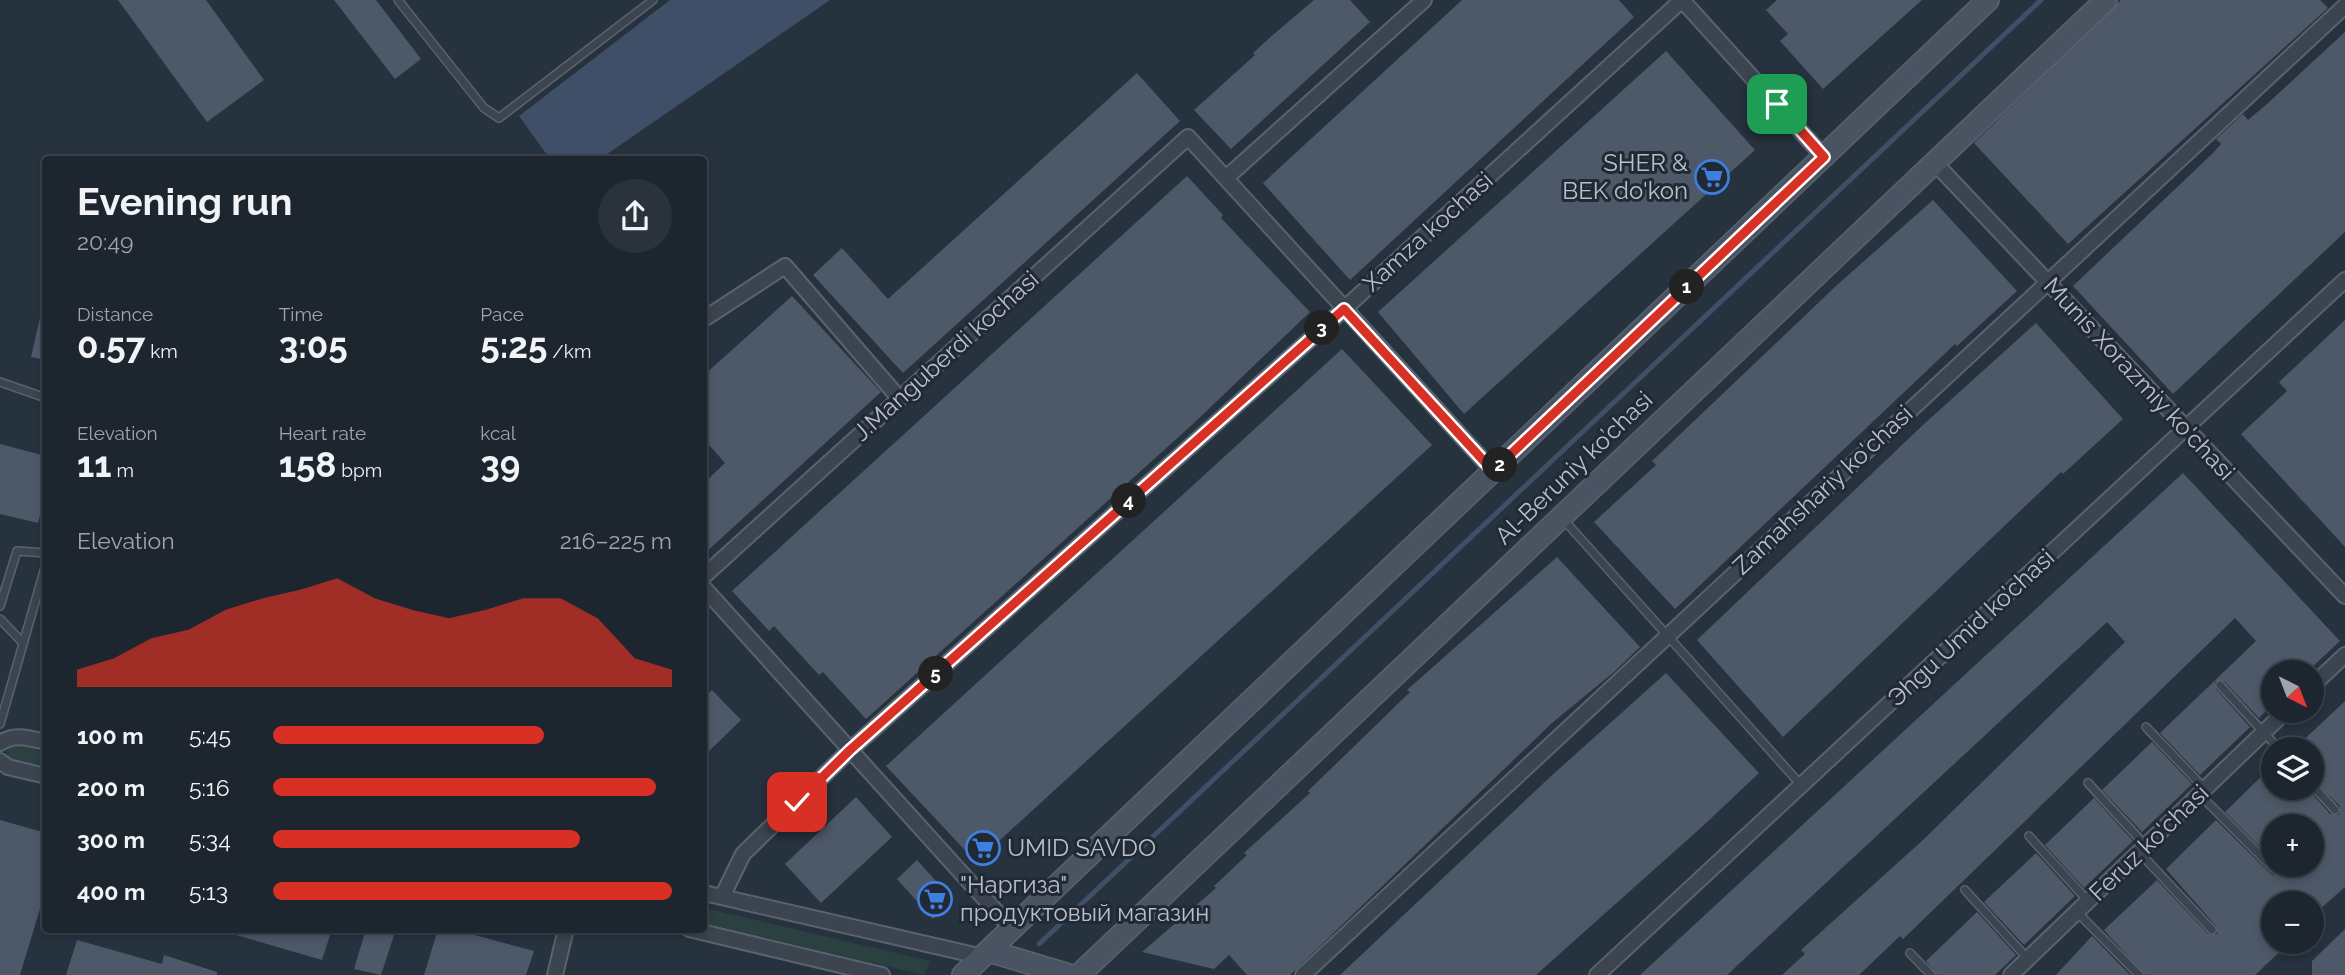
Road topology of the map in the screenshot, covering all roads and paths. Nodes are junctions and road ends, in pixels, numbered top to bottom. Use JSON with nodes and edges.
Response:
{"nodes":[{"id":1,"x":398,"y":0,"type":"edge"},
{"id":2,"x":653,"y":0,"type":"edge"},
{"id":3,"x":1424,"y":0,"type":"edge"},
{"id":4,"x":1682,"y":0,"type":"edge"},
{"id":5,"x":1988,"y":0,"type":"edge"},
{"id":6,"x":2106,"y":0,"type":"edge"},
{"id":7,"x":2345,"y":6,"type":"edge"},
{"id":8,"x":1824,"y":157,"type":"junction"},
{"id":9,"x":1934,"y":163,"type":"junction"},
{"id":10,"x":1226,"y":178,"type":"junction"},
{"id":11,"x":2345,"y":280,"type":"edge"},
{"id":12,"x":2047,"y":282,"type":"junction"},
{"id":13,"x":1344,"y":309,"type":"junction"},
{"id":14,"x":707,"y":317,"type":"edge"},
{"id":15,"x":0,"y":382,"type":"edge"},
{"id":16,"x":42,"y":397,"type":"edge"},
{"id":17,"x":899,"y":398,"type":"junction"},
{"id":18,"x":2186,"y":428,"type":"junction"},
{"id":19,"x":1493,"y":471,"type":"junction"},
{"id":20,"x":1561,"y":516,"type":"junction"},
{"id":21,"x":42,"y":554,"type":"edge"},
{"id":22,"x":707,"y":573,"type":"edge"},
{"id":23,"x":42,"y":578,"type":"edge"},
{"id":24,"x":707,"y":591,"type":"edge"},
{"id":25,"x":2345,"y":596,"type":"edge"},
{"id":26,"x":0,"y":606,"type":"edge"},
{"id":27,"x":0,"y":619,"type":"edge"},
{"id":28,"x":1668,"y":635,"type":"junction"},
{"id":29,"x":23,"y":643,"type":"junction"},
{"id":30,"x":2345,"y":654,"type":"edge"},
{"id":31,"x":2324,"y":674,"type":"edge"},
{"id":32,"x":2220,"y":685,"type":"dead end"},
{"id":33,"x":2273,"y":723,"type":"edge"},
{"id":34,"x":0,"y":724,"type":"edge"},
{"id":35,"x":2146,"y":727,"type":"dead end"},
{"id":36,"x":2263,"y":733,"type":"junction"},
{"id":37,"x":2267,"y":737,"type":"edge"},
{"id":38,"x":42,"y":741,"type":"edge"},
{"id":39,"x":0,"y":743,"type":"edge"},
{"id":40,"x":850,"y":750,"type":"junction"},
{"id":41,"x":0,"y":761,"type":"edge"},
{"id":42,"x":42,"y":775,"type":"edge"},
{"id":43,"x":2088,"y":783,"type":"dead end"},
{"id":44,"x":1801,"y":786,"type":"junction"},
{"id":45,"x":2202,"y":792,"type":"junction"},
{"id":46,"x":2324,"y":798,"type":"edge"},
{"id":47,"x":2335,"y":810,"type":"dead end"},
{"id":48,"x":2029,"y":836,"type":"dead end"},
{"id":49,"x":2142,"y":849,"type":"junction"},
{"id":50,"x":2261,"y":855,"type":"edge"},
{"id":51,"x":1965,"y":890,"type":"dead end"},
{"id":52,"x":707,"y":894,"type":"edge"},
{"id":53,"x":722,"y":897,"type":"junction"},
{"id":54,"x":2088,"y":901,"type":"junction"},
{"id":55,"x":2077,"y":912,"type":"junction"},
{"id":56,"x":1012,"y":929,"type":"junction"},
{"id":57,"x":2212,"y":930,"type":"dead end"},
{"id":58,"x":565,"y":933,"type":"edge"},
{"id":59,"x":707,"y":933,"type":"edge"},
{"id":60,"x":1910,"y":953,"type":"dead end"},
{"id":61,"x":986,"y":954,"type":"junction"},
{"id":62,"x":2028,"y":959,"type":"junction"},
{"id":63,"x":2014,"y":974,"type":"edge"},
{"id":64,"x":555,"y":975,"type":"edge"},
{"id":65,"x":882,"y":975,"type":"edge"},
{"id":66,"x":964,"y":975,"type":"edge"},
{"id":67,"x":1069,"y":975,"type":"edge"},
{"id":68,"x":1079,"y":975,"type":"edge"},
{"id":69,"x":1303,"y":975,"type":"edge"},
{"id":70,"x":1597,"y":975,"type":"edge"},
{"id":71,"x":1931,"y":975,"type":"edge"},
{"id":72,"x":2139,"y":975,"type":"edge"}],
"edges":[{"from":1,"to":2,"type":"lane"},
{"from":3,"to":10,"type":"street"},
{"from":4,"to":8,"type":"street"},
{"from":4,"to":13,"type":"street","name":"Xamza kochasi"},
{"from":5,"to":8,"type":"main road"},
{"from":6,"to":9,"type":"main road","name":"Al-Beruniy ko’chasi"},
{"from":7,"to":12,"type":"street","name":"Zamahshariy ko'chasi"},
{"from":8,"to":19,"type":"main road"},
{"from":9,"to":12,"type":"street","name":"Munis Xorazmiy ko'chasi"},
{"from":9,"to":20,"type":"main road","name":"Al-Beruniy ko’chasi"},
{"from":10,"to":13,"type":"street"},
{"from":10,"to":17,"type":"street","name":"J.Manguberdi kochasi"},
{"from":11,"to":18,"type":"street","name":"Эhgu Umid ko’chasi"},
{"from":12,"to":18,"type":"street","name":"Munis Xorazmiy ko'chasi"},
{"from":12,"to":28,"type":"street","name":"Zamahshariy ko'chasi"},
{"from":13,"to":19,"type":"street"},
{"from":13,"to":40,"type":"street","name":"Xamza kochasi"},
{"from":14,"to":17,"type":"street"},
{"from":15,"to":16,"type":"lane"},
{"from":17,"to":22,"type":"street","name":"J.Manguberdi kochasi"},
{"from":18,"to":25,"type":"street","name":"Munis Xorazmiy ko'chasi"},
{"from":18,"to":44,"type":"street","name":"Эhgu Umid ko’chasi"},
{"from":19,"to":56,"type":"main road"},
{"from":20,"to":28,"type":"lane"},
{"from":20,"to":68,"type":"main road","name":"Al-Beruniy ko’chasi"},
{"from":21,"to":26,"type":"lane"},
{"from":23,"to":29,"type":"lane"},
{"from":24,"to":40,"type":"street"},
{"from":27,"to":29,"type":"lane"},
{"from":28,"to":44,"type":"lane"},
{"from":28,"to":69,"type":"street","name":"Zamahshariy ko'chasi"},
{"from":29,"to":34,"type":"lane"},
{"from":30,"to":31,"type":"street"},
{"from":32,"to":36,"type":"lane"},
{"from":33,"to":36,"type":"street","name":"Feruz ko'chasi"},
{"from":35,"to":45,"type":"lane"},
{"from":36,"to":37,"type":"lane"},
{"from":36,"to":45,"type":"street","name":"Feruz ko'chasi"},
{"from":38,"to":39,"type":"street"},
{"from":40,"to":53,"type":"street","name":"Xamza kochasi"},
{"from":40,"to":56,"type":"street"},
{"from":41,"to":42,"type":"street"},
{"from":43,"to":49,"type":"lane"},
{"from":44,"to":70,"type":"street","name":"Эhgu Umid ko’chasi"},
{"from":45,"to":49,"type":"street","name":"Feruz ko'chasi"},
{"from":45,"to":50,"type":"lane"},
{"from":46,"to":47,"type":"lane"},
{"from":48,"to":54,"type":"lane"},
{"from":49,"to":54,"type":"street","name":"Feruz ko'chasi"},
{"from":49,"to":57,"type":"lane"},
{"from":51,"to":62,"type":"lane"},
{"from":52,"to":53,"type":"street"},
{"from":53,"to":61,"type":"street"},
{"from":54,"to":55,"type":"street","name":"Feruz ko'chasi"},
{"from":55,"to":62,"type":"street","name":"Feruz ko'chasi"},
{"from":55,"to":72,"type":"lane"},
{"from":56,"to":61,"type":"main road"},
{"from":58,"to":64,"type":"street"},
{"from":59,"to":65,"type":"street"},
{"from":60,"to":71,"type":"lane"},
{"from":61,"to":66,"type":"main road"},
{"from":61,"to":67,"type":"main road"},
{"from":62,"to":63,"type":"street","name":"Feruz ko'chasi"}]}
